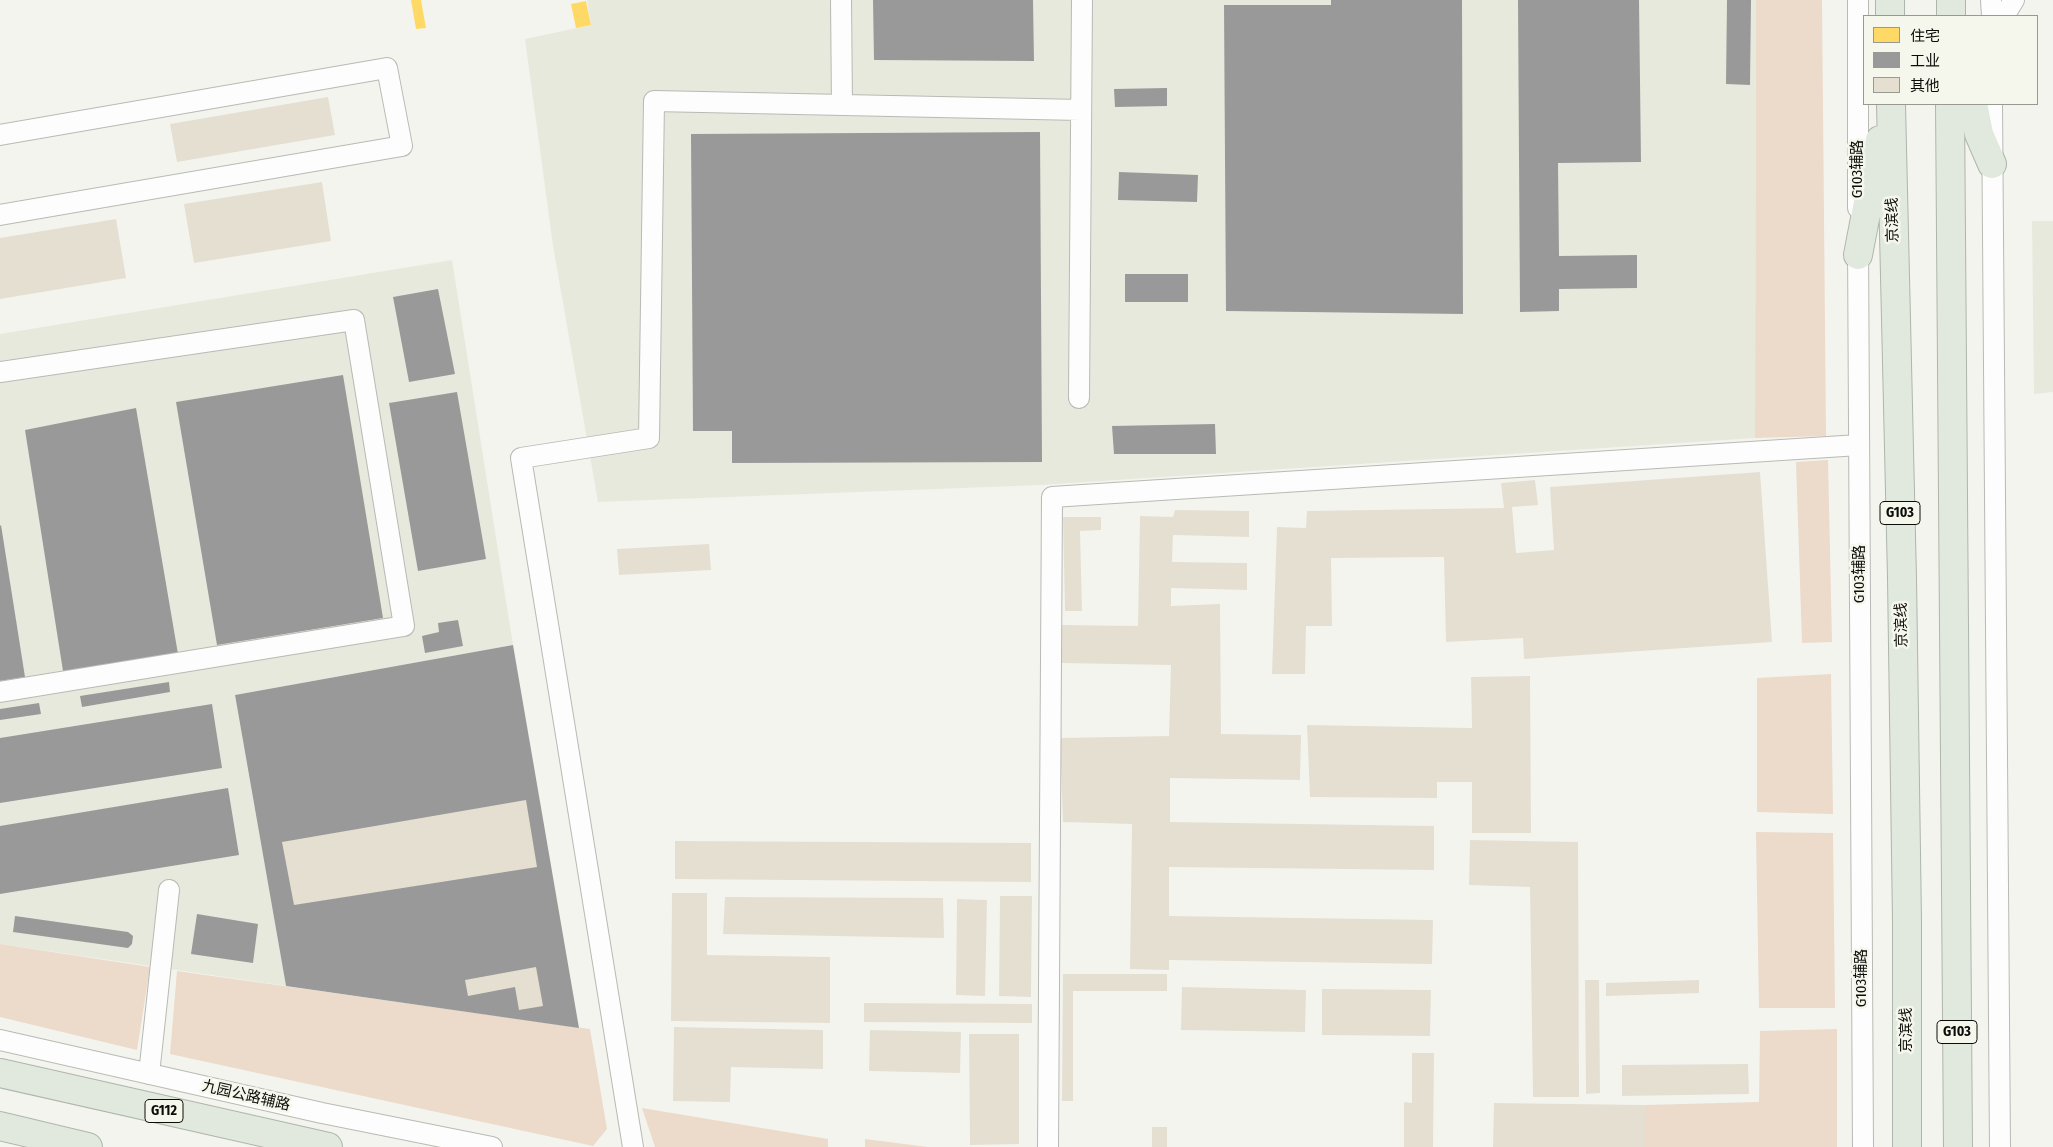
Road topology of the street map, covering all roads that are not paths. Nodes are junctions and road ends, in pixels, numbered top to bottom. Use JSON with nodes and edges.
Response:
{"nodes":[{"id":1,"x":841,"y":0,"type":"edge"},
{"id":2,"x":1082,"y":0,"type":"edge"},
{"id":3,"x":1858,"y":0,"type":"edge"},
{"id":4,"x":1890,"y":0,"type":"edge"},
{"id":5,"x":1992,"y":0,"type":"edge"},
{"id":6,"x":2014,"y":0,"type":"edge"},
{"id":7,"x":1890,"y":15,"type":"edge"},
{"id":8,"x":1992,"y":15,"type":"edge"},
{"id":9,"x":2005,"y":15,"type":"edge"},
{"id":10,"x":842,"y":105,"type":"junction"},
{"id":11,"x":1887,"y":105,"type":"edge"},
{"id":12,"x":1891,"y":105,"type":"edge"},
{"id":13,"x":1950,"y":105,"type":"edge"},
{"id":14,"x":1973,"y":105,"type":"edge"},
{"id":15,"x":1992,"y":105,"type":"edge"},
{"id":16,"x":1082,"y":110,"type":"junction"},
{"id":17,"x":0,"y":135,"type":"edge"},
{"id":18,"x":1992,"y":164,"type":"junction"},
{"id":19,"x":0,"y":215,"type":"edge"},
{"id":20,"x":1858,"y":255,"type":"junction"},
{"id":21,"x":0,"y":372,"type":"edge"},
{"id":22,"x":1079,"y":398,"type":"dead end"},
{"id":23,"x":1859,"y":445,"type":"junction"},
{"id":24,"x":0,"y":692,"type":"edge"},
{"id":25,"x":169,"y":890,"type":"dead end"},
{"id":26,"x":0,"y":1040,"type":"edge"},
{"id":27,"x":0,"y":1073,"type":"edge"},
{"id":28,"x":149,"y":1074,"type":"junction"},
{"id":29,"x":0,"y":1126,"type":"edge"},
{"id":30,"x":88,"y":1147,"type":"edge"},
{"id":31,"x":328,"y":1147,"type":"edge"},
{"id":32,"x":492,"y":1147,"type":"edge"},
{"id":33,"x":633,"y":1147,"type":"edge"},
{"id":34,"x":1048,"y":1147,"type":"edge"},
{"id":35,"x":1863,"y":1147,"type":"edge"},
{"id":36,"x":1907,"y":1147,"type":"edge"},
{"id":37,"x":1958,"y":1147,"type":"edge"},
{"id":38,"x":2000,"y":1147,"type":"edge"}],
"edges":[{"from":1,"to":10,"type":"street"},
{"from":2,"to":16,"type":"street"},
{"from":3,"to":20,"type":"street","name":"G103辅路"},
{"from":4,"to":7,"type":"highway"},
{"from":5,"to":8,"type":"street"},
{"from":6,"to":9,"type":"street"},
{"from":10,"to":16,"type":"street"},
{"from":10,"to":33,"type":"street"},
{"from":11,"to":20,"type":"highway"},
{"from":12,"to":36,"type":"highway","name":"京滨线","number":"G103"},
{"from":13,"to":37,"type":"highway","number":"G103"},
{"from":14,"to":18,"type":"highway"},
{"from":15,"to":18,"type":"street"},
{"from":16,"to":22,"type":"street"},
{"from":17,"to":19,"type":"street"},
{"from":18,"to":38,"type":"street"},
{"from":20,"to":23,"type":"street","name":"G103辅路"},
{"from":21,"to":24,"type":"street"},
{"from":23,"to":34,"type":"street"},
{"from":23,"to":35,"type":"street","name":"G103辅路"},
{"from":25,"to":28,"type":"street"},
{"from":26,"to":28,"type":"street","name":"九园公路辅路"},
{"from":27,"to":31,"type":"highway","number":"G112"},
{"from":28,"to":32,"type":"street","name":"九园公路辅路"},
{"from":29,"to":30,"type":"highway"}]}
